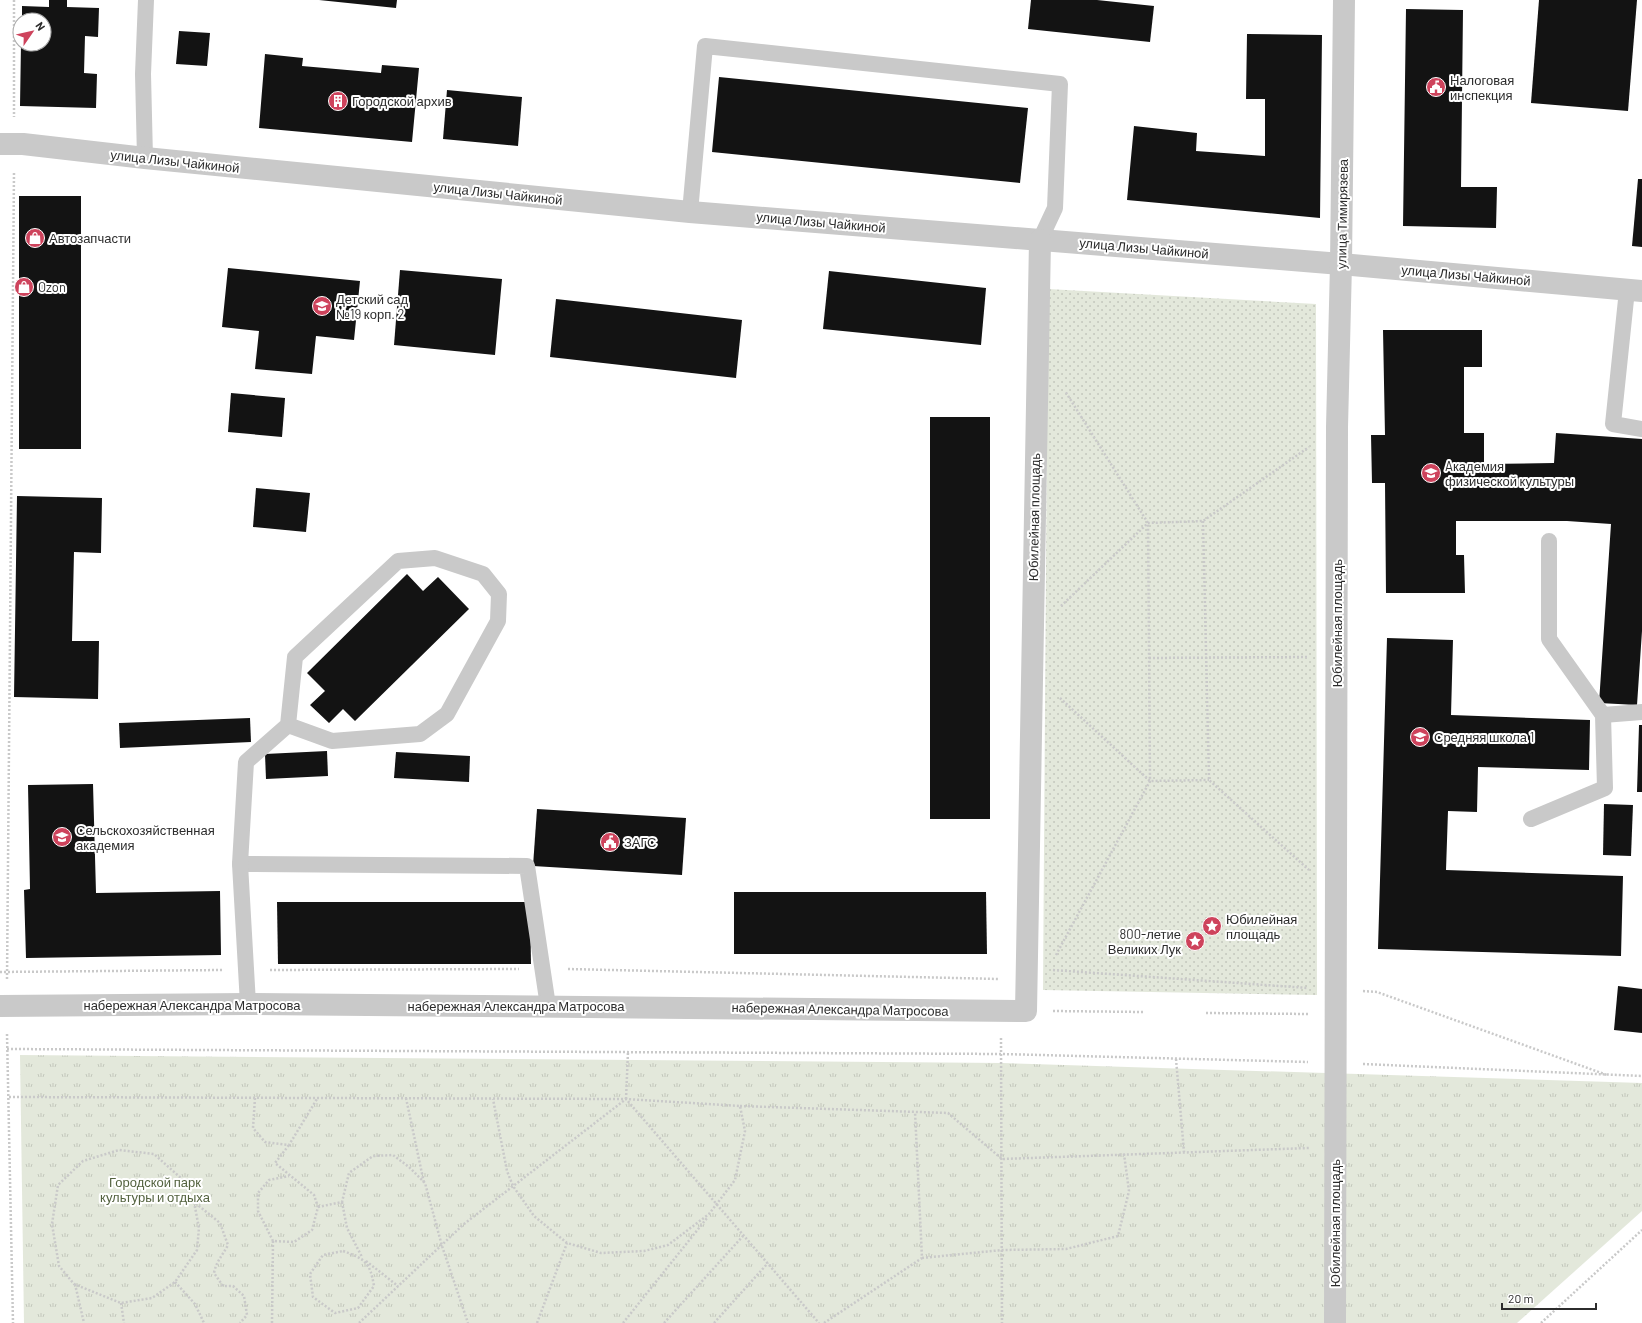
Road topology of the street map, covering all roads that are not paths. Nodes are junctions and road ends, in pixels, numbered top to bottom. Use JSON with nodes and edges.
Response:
{"nodes":[{"id":1,"x":146,"y":0,"type":"edge"},
{"id":2,"x":1344,"y":0,"type":"edge"},
{"id":3,"x":7,"y":144,"type":"edge"},
{"id":4,"x":145,"y":158,"type":"junction"},
{"id":5,"x":690,"y":212,"type":"junction"},
{"id":6,"x":1040,"y":240,"type":"junction"},
{"id":7,"x":1341,"y":264,"type":"junction"},
{"id":8,"x":1635,"y":291,"type":"edge"},
{"id":9,"x":1337,"y":427,"type":"joint"},
{"id":10,"x":1642,"y":429,"type":"edge"},
{"id":11,"x":1549,"y":541,"type":"dead end"},
{"id":12,"x":1642,"y":712,"type":"edge"},
{"id":13,"x":1603,"y":715,"type":"junction"},
{"id":14,"x":288,"y":725,"type":"junction"},
{"id":15,"x":1531,"y":819,"type":"dead end"},
{"id":16,"x":240,"y":864,"type":"junction"},
{"id":17,"x":248,"y":1004,"type":"junction"},
{"id":18,"x":4,"y":1006,"type":"edge"},
{"id":19,"x":548,"y":1006,"type":"junction"},
{"id":20,"x":1026,"y":1011,"type":"joint"},
{"id":21,"x":1335,"y":1323,"type":"edge"}],
"edges":[{"from":1,"to":4,"type":"lane"},
{"from":2,"to":7,"type":"street","name":"улица Тимирязева"},
{"from":3,"to":4,"type":"street","name":"улица Лизы Чайкиной"},
{"from":4,"to":5,"type":"street","name":"улица Лизы Чайкиной"},
{"from":5,"to":6,"type":"street","name":"улица Лизы Чайкиной"},
{"from":5,"to":6,"type":"lane"},
{"from":6,"to":7,"type":"street","name":"улица Лизы Чайкиной"},
{"from":6,"to":20,"type":"street","name":"Юбилейная площадь"},
{"from":7,"to":8,"type":"street","name":"улица Лизы Чайкиной"},
{"from":7,"to":9,"type":"street","name":"улица Тимирязева"},
{"from":8,"to":10,"type":"lane"},
{"from":9,"to":21,"type":"street","name":"Юбилейная площадь"},
{"from":11,"to":13,"type":"lane"},
{"from":12,"to":13,"type":"lane"},
{"from":13,"to":15,"type":"lane"},
{"from":14,"to":14,"type":"lane"},
{"from":14,"to":16,"type":"lane"},
{"from":16,"to":17,"type":"lane"},
{"from":16,"to":19,"type":"lane"},
{"from":17,"to":18,"type":"street","name":"набережная Александра Матросова"},
{"from":17,"to":19,"type":"street","name":"набережная Александра Матросова"},
{"from":19,"to":20,"type":"street","name":"набережная Александра Матросова"}]}
